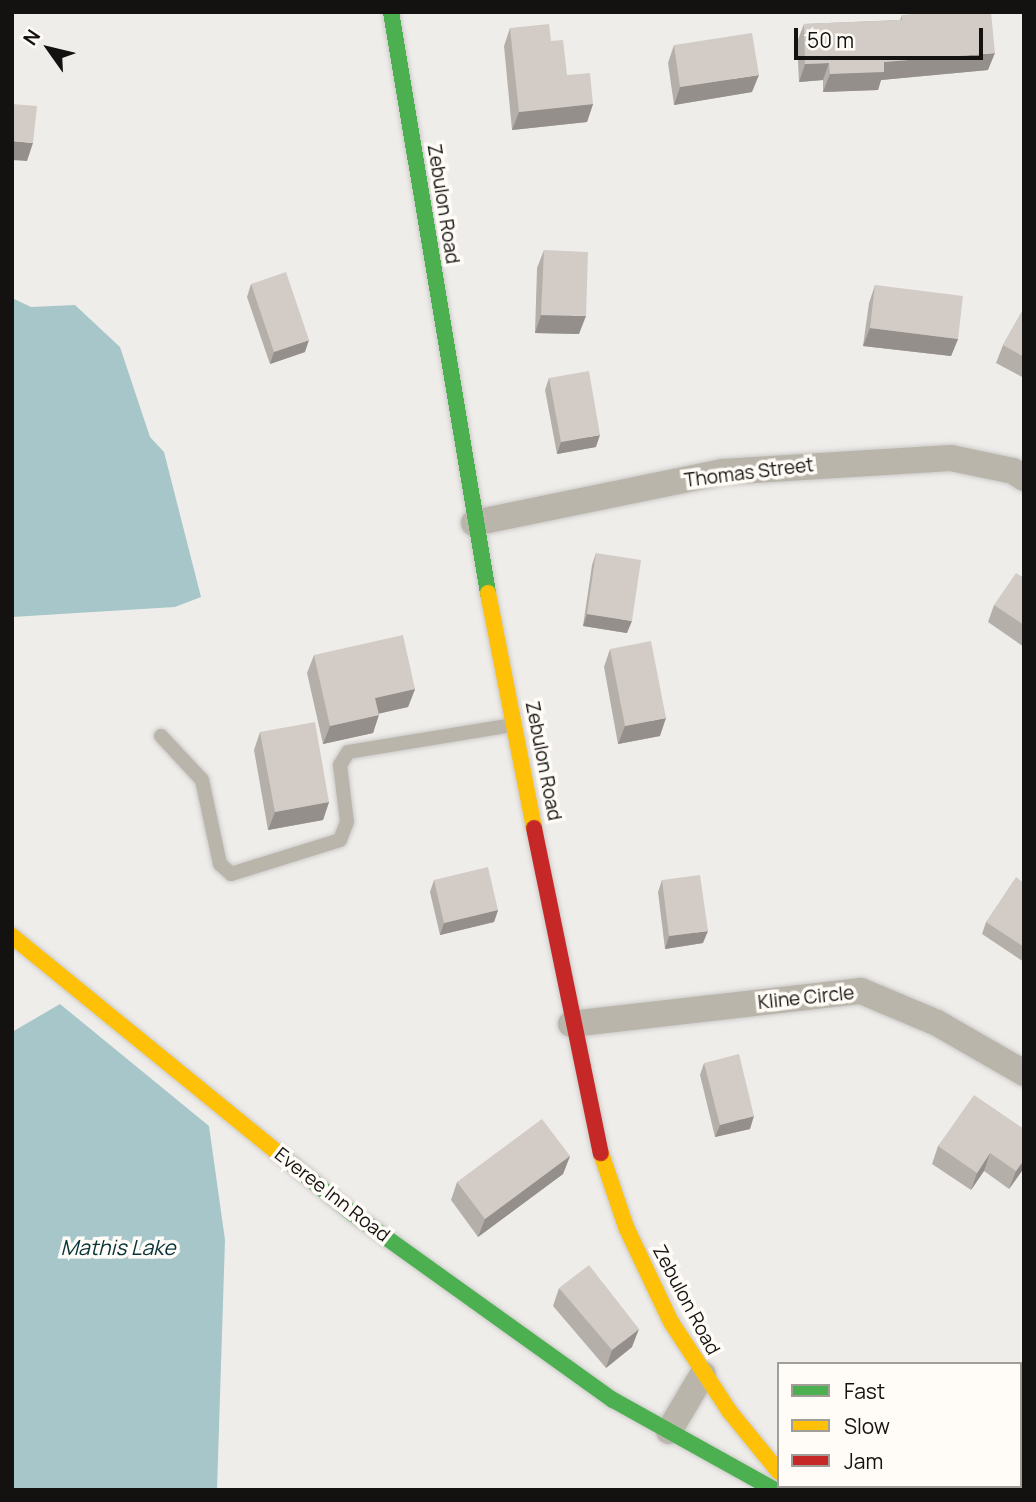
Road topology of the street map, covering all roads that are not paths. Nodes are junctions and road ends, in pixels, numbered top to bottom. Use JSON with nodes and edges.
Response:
{"nodes":[{"id":1,"x":391,"y":12,"type":"edge"},
{"id":2,"x":1024,"y":478,"type":"edge"},
{"id":3,"x":474,"y":523,"type":"junction"},
{"id":4,"x":515,"y":725,"type":"junction"},
{"id":5,"x":161,"y":736,"type":"dead end"},
{"id":6,"x":12,"y":936,"type":"edge"},
{"id":7,"x":571,"y":1024,"type":"junction"},
{"id":8,"x":1024,"y":1073,"type":"edge"},
{"id":9,"x":703,"y":1374,"type":"junction"},
{"id":10,"x":669,"y":1430,"type":"junction"},
{"id":11,"x":777,"y":1469,"type":"edge"},
{"id":12,"x":775,"y":1490,"type":"edge"}],
"edges":[{"from":1,"to":3,"type":"main road","name":"Zebulon Road"},
{"from":2,"to":3,"type":"street","name":"Thomas Street"},
{"from":3,"to":4,"type":"main road","name":"Zebulon Road"},
{"from":4,"to":5,"type":"lane"},
{"from":4,"to":7,"type":"main road","name":"Zebulon Road"},
{"from":6,"to":10,"type":"main road","name":"Everee Inn Road"},
{"from":7,"to":8,"type":"street","name":"Kline Circle"},
{"from":7,"to":9,"type":"main road","name":"Zebulon Road"},
{"from":9,"to":10,"type":"street"},
{"from":9,"to":11,"type":"main road","name":"Zebulon Road"},
{"from":10,"to":12,"type":"main road","name":"Everee Inn Road"}]}
